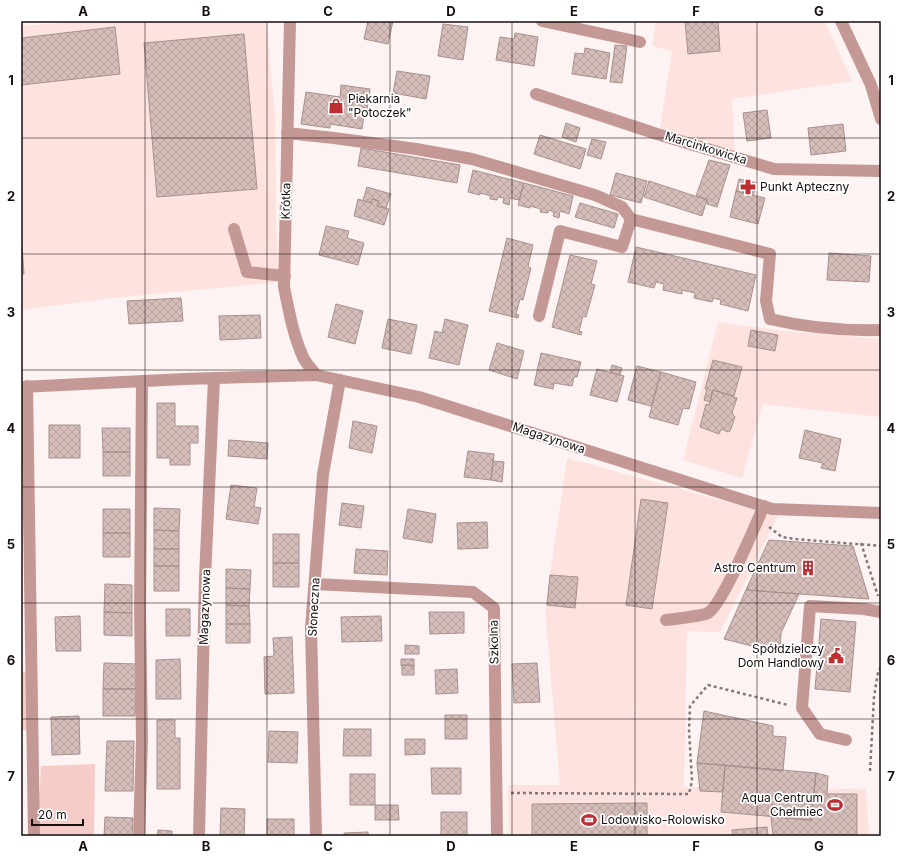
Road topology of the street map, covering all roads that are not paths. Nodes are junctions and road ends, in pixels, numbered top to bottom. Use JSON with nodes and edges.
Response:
{"nodes":[{"id":1,"x":290,"y":21,"type":"edge"},
{"id":2,"x":542,"y":21,"type":"edge"},
{"id":3,"x":841,"y":21,"type":"edge"},
{"id":4,"x":640,"y":42,"type":"dead end"},
{"id":5,"x":877,"y":88,"type":"edge"},
{"id":6,"x":536,"y":94,"type":"dead end"},
{"id":7,"x":881,"y":119,"type":"edge"},
{"id":8,"x":287,"y":133,"type":"junction"},
{"id":9,"x":881,"y":171,"type":"edge"},
{"id":10,"x":631,"y":219,"type":"junction"},
{"id":11,"x":234,"y":229,"type":"dead end"},
{"id":12,"x":285,"y":276,"type":"junction"},
{"id":13,"x":539,"y":316,"type":"dead end"},
{"id":14,"x":881,"y":330,"type":"edge"},
{"id":15,"x":316,"y":375,"type":"junction"},
{"id":16,"x":214,"y":378,"type":"junction"},
{"id":17,"x":340,"y":380,"type":"junction"},
{"id":18,"x":142,"y":381,"type":"junction"},
{"id":19,"x":24,"y":386,"type":"edge"},
{"id":20,"x":764,"y":506,"type":"junction"},
{"id":21,"x":881,"y":513,"type":"edge"},
{"id":22,"x":315,"y":584,"type":"junction"},
{"id":23,"x":881,"y":612,"type":"edge"},
{"id":24,"x":666,"y":620,"type":"dead end"},
{"id":25,"x":846,"y":740,"type":"dead end"},
{"id":26,"x":34,"y":836,"type":"edge"},
{"id":27,"x":139,"y":836,"type":"edge"},
{"id":28,"x":199,"y":836,"type":"edge"},
{"id":29,"x":316,"y":836,"type":"edge"},
{"id":30,"x":497,"y":836,"type":"edge"}],
"edges":[{"from":1,"to":8,"type":"street","name":"Krótka"},
{"from":2,"to":4,"type":"street"},
{"from":3,"to":5,"type":"street"},
{"from":5,"to":7,"type":"street"},
{"from":6,"to":9,"type":"street","name":"Marcinkowicka"},
{"from":8,"to":10,"type":"street"},
{"from":8,"to":12,"type":"street","name":"Krótka"},
{"from":10,"to":13,"type":"street"},
{"from":10,"to":14,"type":"street"},
{"from":11,"to":12,"type":"street"},
{"from":12,"to":15,"type":"street","name":"Krótka"},
{"from":15,"to":16,"type":"street","name":"Magazynowa"},
{"from":15,"to":17,"type":"street","name":"Magazynowa"},
{"from":16,"to":18,"type":"street","name":"Magazynowa"},
{"from":16,"to":28,"type":"street","name":"Magazynowa"},
{"from":17,"to":20,"type":"street","name":"Magazynowa"},
{"from":17,"to":22,"type":"street","name":"Słoneczna"},
{"from":18,"to":19,"type":"street","name":"Magazynowa"},
{"from":18,"to":27,"type":"street"},
{"from":19,"to":26,"type":"street","name":"Magazynowa"},
{"from":20,"to":21,"type":"street","name":"Magazynowa"},
{"from":20,"to":24,"type":"street"},
{"from":22,"to":29,"type":"street","name":"Słoneczna"},
{"from":22,"to":30,"type":"street","name":"Szkolna"},
{"from":23,"to":25,"type":"street"}]}
